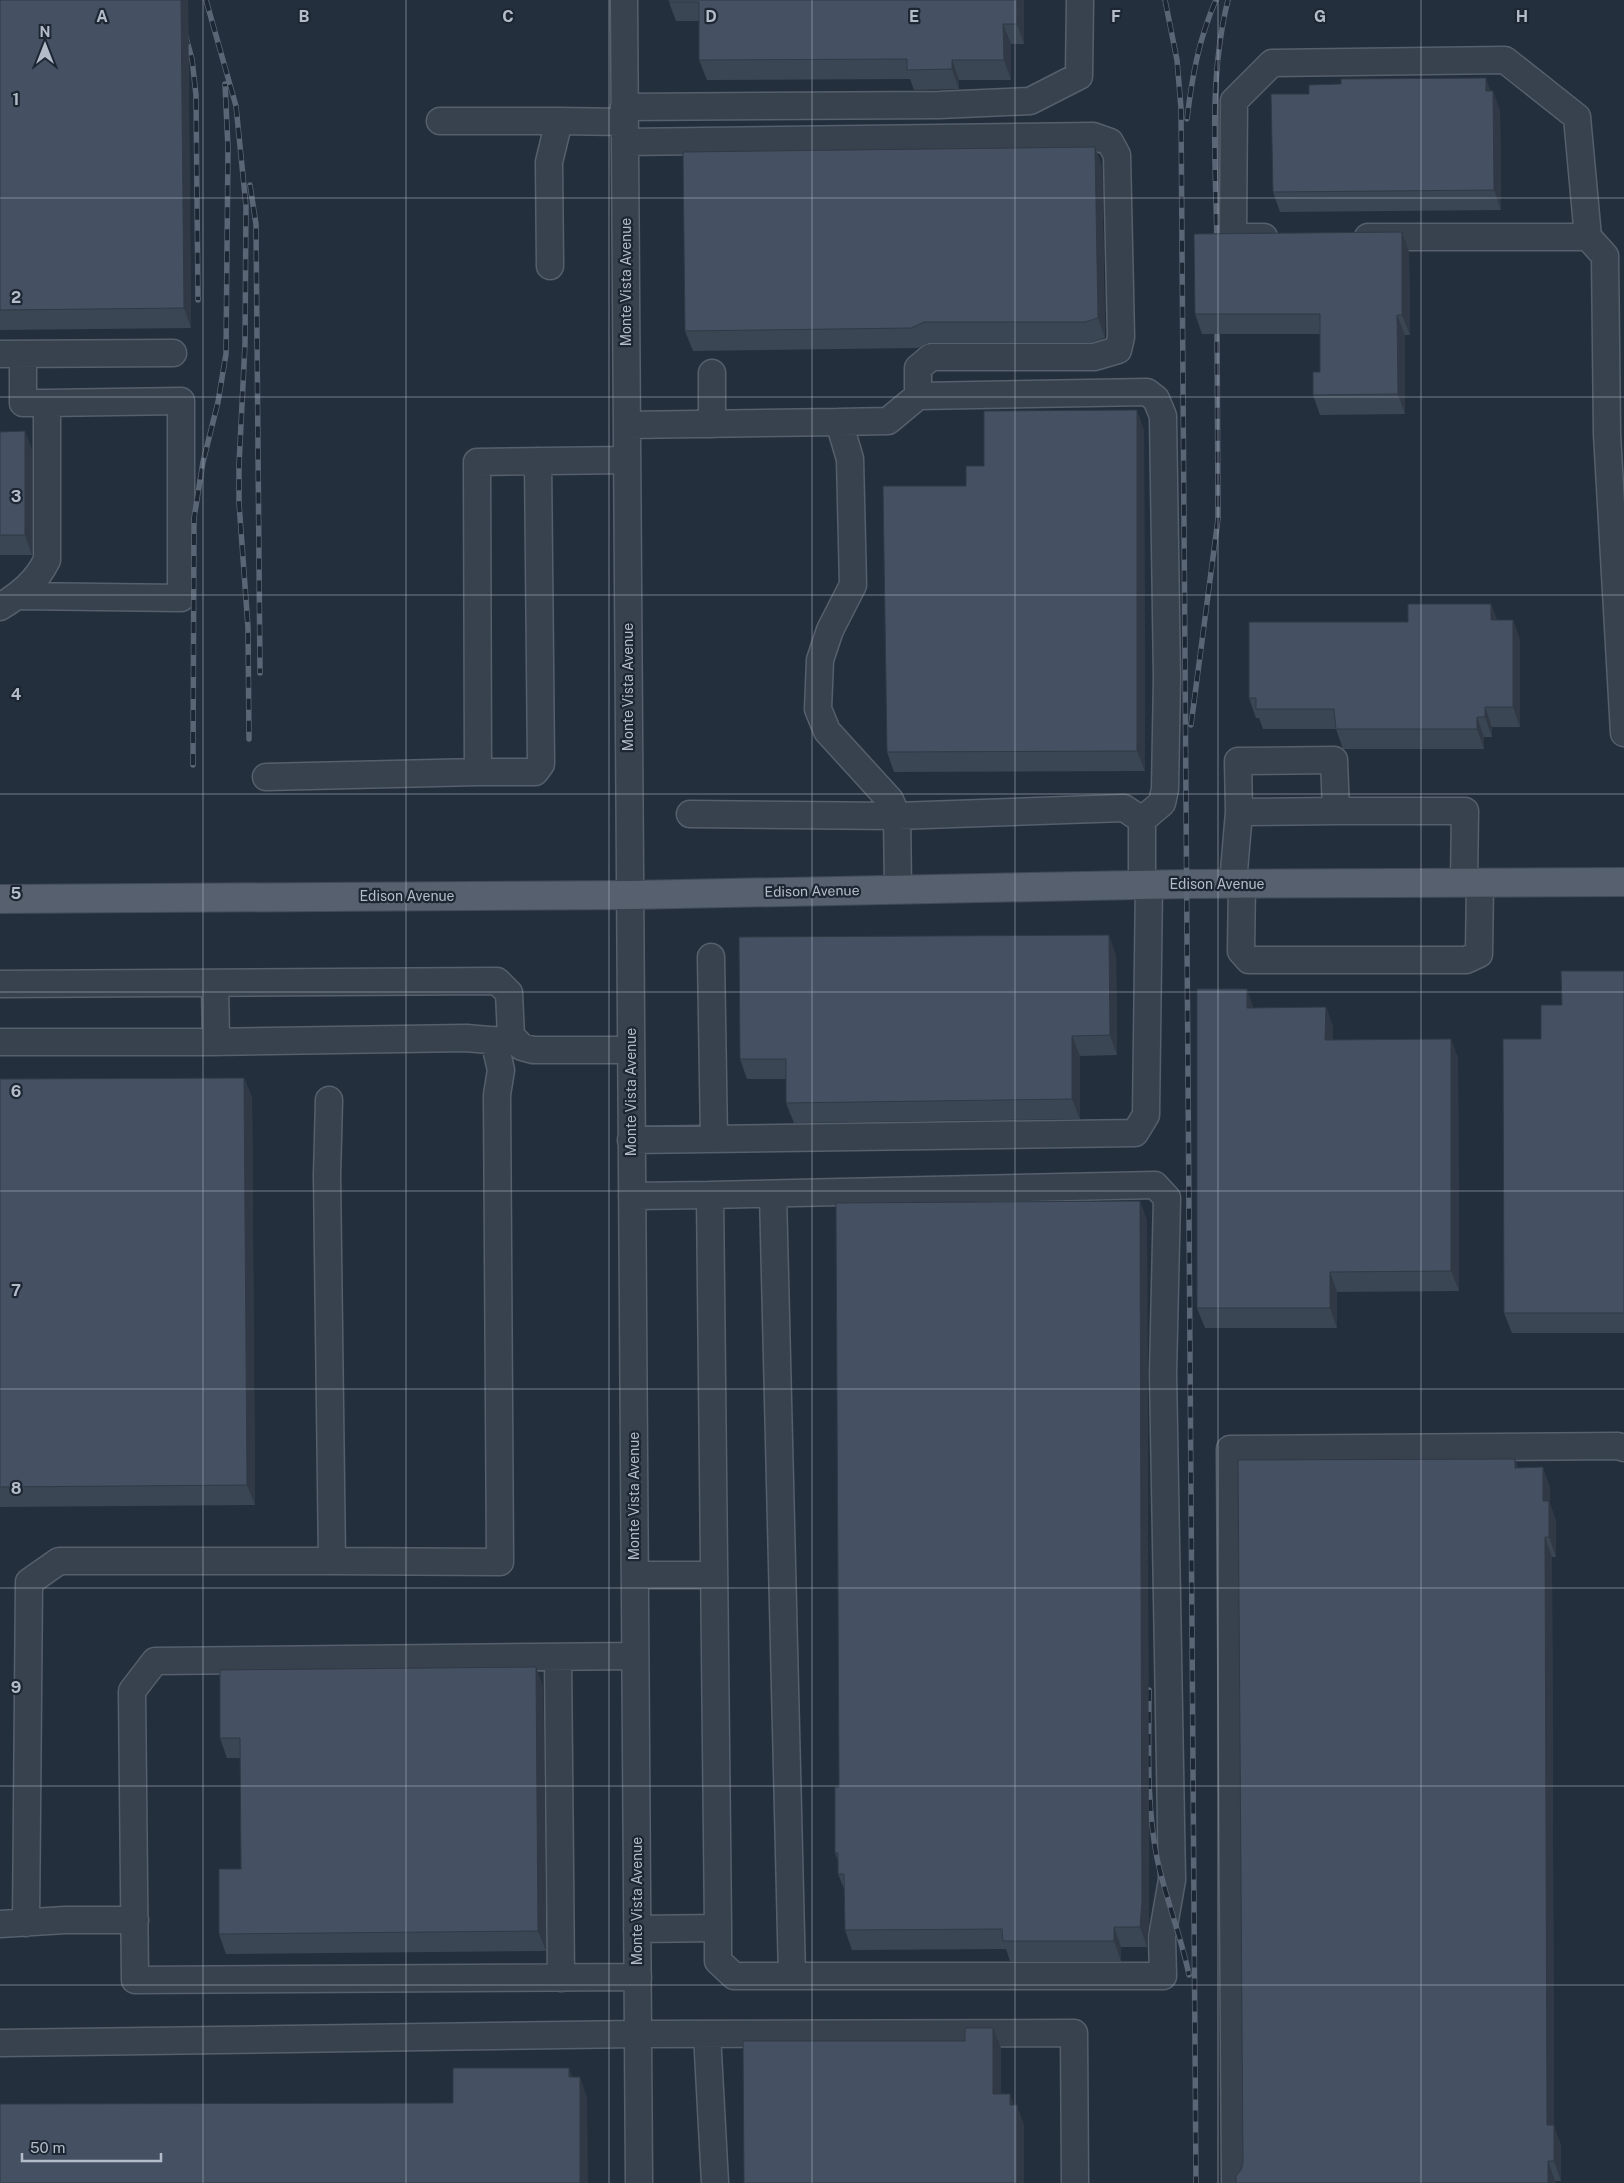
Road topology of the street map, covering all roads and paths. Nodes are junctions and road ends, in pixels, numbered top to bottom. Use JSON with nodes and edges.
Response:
{"nodes":[{"id":1,"x":624,"y":0,"type":"edge"},
{"id":2,"x":1080,"y":0,"type":"edge"},
{"id":3,"x":440,"y":121,"type":"dead end"},
{"id":4,"x":559,"y":121,"type":"junction"},
{"id":5,"x":625,"y":124,"type":"junction"},
{"id":6,"x":1292,"y":237,"type":"edge"},
{"id":7,"x":1341,"y":237,"type":"edge"},
{"id":8,"x":1588,"y":237,"type":"junction"},
{"id":9,"x":550,"y":266,"type":"dead end"},
{"id":10,"x":173,"y":353,"type":"dead end"},
{"id":11,"x":11,"y":354,"type":"edge"},
{"id":12,"x":712,"y":373,"type":"dead end"},
{"id":13,"x":918,"y":396,"type":"junction"},
{"id":14,"x":23,"y":403,"type":"edge"},
{"id":15,"x":839,"y":422,"type":"junction"},
{"id":16,"x":712,"y":424,"type":"junction"},
{"id":17,"x":626,"y":425,"type":"junction"},
{"id":18,"x":627,"y":460,"type":"junction"},
{"id":19,"x":538,"y":461,"type":"junction"},
{"id":20,"x":10,"y":601,"type":"edge"},
{"id":21,"x":1624,"y":733,"type":"edge"},
{"id":22,"x":478,"y":772,"type":"junction"},
{"id":23,"x":266,"y":777,"type":"dead end"},
{"id":24,"x":1336,"y":811,"type":"junction"},
{"id":25,"x":1239,"y":812,"type":"junction"},
{"id":26,"x":690,"y":814,"type":"dead end"},
{"id":27,"x":897,"y":816,"type":"junction"},
{"id":28,"x":1142,"y":820,"type":"junction"},
{"id":29,"x":1472,"y":882,"type":"junction"},
{"id":30,"x":1624,"y":882,"type":"edge"},
{"id":31,"x":1145,"y":884,"type":"junction"},
{"id":32,"x":1238,"y":884,"type":"junction"},
{"id":33,"x":898,"y":889,"type":"junction"},
{"id":34,"x":630,"y":894,"type":"junction"},
{"id":35,"x":0,"y":899,"type":"edge"},
{"id":36,"x":711,"y":957,"type":"dead end"},
{"id":37,"x":215,"y":983,"type":"junction"},
{"id":38,"x":0,"y":984,"type":"edge"},
{"id":39,"x":216,"y":1041,"type":"junction"},
{"id":40,"x":505,"y":1041,"type":"junction"},
{"id":41,"x":0,"y":1042,"type":"edge"},
{"id":42,"x":631,"y":1050,"type":"junction"},
{"id":43,"x":330,"y":1100,"type":"dead end"},
{"id":44,"x":714,"y":1139,"type":"junction"},
{"id":45,"x":631,"y":1140,"type":"junction"},
{"id":46,"x":773,"y":1194,"type":"junction"},
{"id":47,"x":710,"y":1195,"type":"junction"},
{"id":48,"x":632,"y":1196,"type":"junction"},
{"id":49,"x":1624,"y":1448,"type":"edge"},
{"id":50,"x":332,"y":1561,"type":"junction"},
{"id":51,"x":714,"y":1574,"type":"junction"},
{"id":52,"x":635,"y":1575,"type":"junction"},
{"id":53,"x":635,"y":1656,"type":"junction"},
{"id":54,"x":558,"y":1657,"type":"junction"},
{"id":55,"x":134,"y":1920,"type":"junction"},
{"id":56,"x":26,"y":1922,"type":"junction"},
{"id":57,"x":0,"y":1924,"type":"edge"},
{"id":58,"x":718,"y":1928,"type":"junction"},
{"id":59,"x":637,"y":1929,"type":"junction"},
{"id":60,"x":792,"y":1976,"type":"junction"},
{"id":61,"x":638,"y":1977,"type":"junction"},
{"id":62,"x":561,"y":1978,"type":"junction"},
{"id":63,"x":638,"y":2034,"type":"junction"},
{"id":64,"x":707,"y":2034,"type":"junction"},
{"id":65,"x":0,"y":2043,"type":"edge"},
{"id":66,"x":639,"y":2183,"type":"edge"},
{"id":67,"x":715,"y":2183,"type":"edge"},
{"id":68,"x":1075,"y":2183,"type":"edge"},
{"id":69,"x":1235,"y":2183,"type":"edge"}],
"edges":[{"from":1,"to":5,"type":"street","name":"Monte Vista Avenue"},
{"from":2,"to":5,"type":"street"},
{"from":3,"to":4,"type":"street"},
{"from":4,"to":5,"type":"street"},
{"from":4,"to":9,"type":"street"},
{"from":5,"to":13,"type":"street"},
{"from":5,"to":17,"type":"street","name":"Monte Vista Avenue"},
{"from":6,"to":8,"type":"street"},
{"from":7,"to":8,"type":"street"},
{"from":8,"to":21,"type":"street"},
{"from":10,"to":11,"type":"street"},
{"from":11,"to":14,"type":"street"},
{"from":12,"to":16,"type":"street"},
{"from":13,"to":15,"type":"street"},
{"from":13,"to":28,"type":"street"},
{"from":14,"to":20,"type":"street"},
{"from":14,"to":20,"type":"street"},
{"from":15,"to":16,"type":"street"},
{"from":15,"to":27,"type":"street"},
{"from":16,"to":17,"type":"street"},
{"from":17,"to":18,"type":"street","name":"Monte Vista Avenue"},
{"from":18,"to":19,"type":"street"},
{"from":18,"to":34,"type":"street","name":"Monte Vista Avenue"},
{"from":19,"to":22,"type":"street"},
{"from":19,"to":22,"type":"street"},
{"from":22,"to":23,"type":"street"},
{"from":24,"to":25,"type":"street"},
{"from":24,"to":25,"type":"street"},
{"from":24,"to":29,"type":"street"},
{"from":25,"to":32,"type":"street"},
{"from":26,"to":27,"type":"street"},
{"from":27,"to":28,"type":"street"},
{"from":27,"to":33,"type":"street"},
{"from":28,"to":31,"type":"street"},
{"from":29,"to":30,"type":"main road","name":"Edison Avenue"},
{"from":29,"to":32,"type":"main road","name":"Edison Avenue"},
{"from":29,"to":32,"type":"street"},
{"from":31,"to":32,"type":"main road","name":"Edison Avenue"},
{"from":31,"to":33,"type":"main road","name":"Edison Avenue"},
{"from":31,"to":44,"type":"street"},
{"from":33,"to":34,"type":"main road","name":"Edison Avenue"},
{"from":34,"to":35,"type":"main road","name":"Edison Avenue"},
{"from":34,"to":42,"type":"street","name":"Monte Vista Avenue"},
{"from":36,"to":44,"type":"street"},
{"from":37,"to":38,"type":"street"},
{"from":37,"to":39,"type":"street"},
{"from":37,"to":40,"type":"street"},
{"from":39,"to":40,"type":"street"},
{"from":39,"to":41,"type":"street"},
{"from":40,"to":42,"type":"street"},
{"from":40,"to":50,"type":"street"},
{"from":42,"to":45,"type":"street","name":"Monte Vista Avenue"},
{"from":43,"to":50,"type":"street"},
{"from":44,"to":45,"type":"street"},
{"from":45,"to":48,"type":"street","name":"Monte Vista Avenue"},
{"from":46,"to":47,"type":"street"},
{"from":46,"to":60,"type":"street"},
{"from":46,"to":60,"type":"street"},
{"from":47,"to":48,"type":"street"},
{"from":47,"to":51,"type":"street"},
{"from":48,"to":52,"type":"street","name":"Monte Vista Avenue"},
{"from":49,"to":69,"type":"street"},
{"from":50,"to":56,"type":"street"},
{"from":51,"to":52,"type":"street"},
{"from":51,"to":58,"type":"street"},
{"from":52,"to":53,"type":"street","name":"Monte Vista Avenue"},
{"from":53,"to":54,"type":"street"},
{"from":53,"to":59,"type":"street","name":"Monte Vista Avenue"},
{"from":54,"to":55,"type":"street"},
{"from":54,"to":62,"type":"street"},
{"from":55,"to":56,"type":"street"},
{"from":55,"to":62,"type":"street"},
{"from":56,"to":57,"type":"street"},
{"from":58,"to":59,"type":"street"},
{"from":58,"to":60,"type":"street"},
{"from":59,"to":61,"type":"street","name":"Monte Vista Avenue"},
{"from":61,"to":62,"type":"street"},
{"from":61,"to":63,"type":"street","name":"Monte Vista Avenue"},
{"from":63,"to":64,"type":"street"},
{"from":63,"to":65,"type":"street"},
{"from":63,"to":66,"type":"street","name":"Monte Vista Avenue"},
{"from":64,"to":67,"type":"street"},
{"from":64,"to":68,"type":"street"}]}
